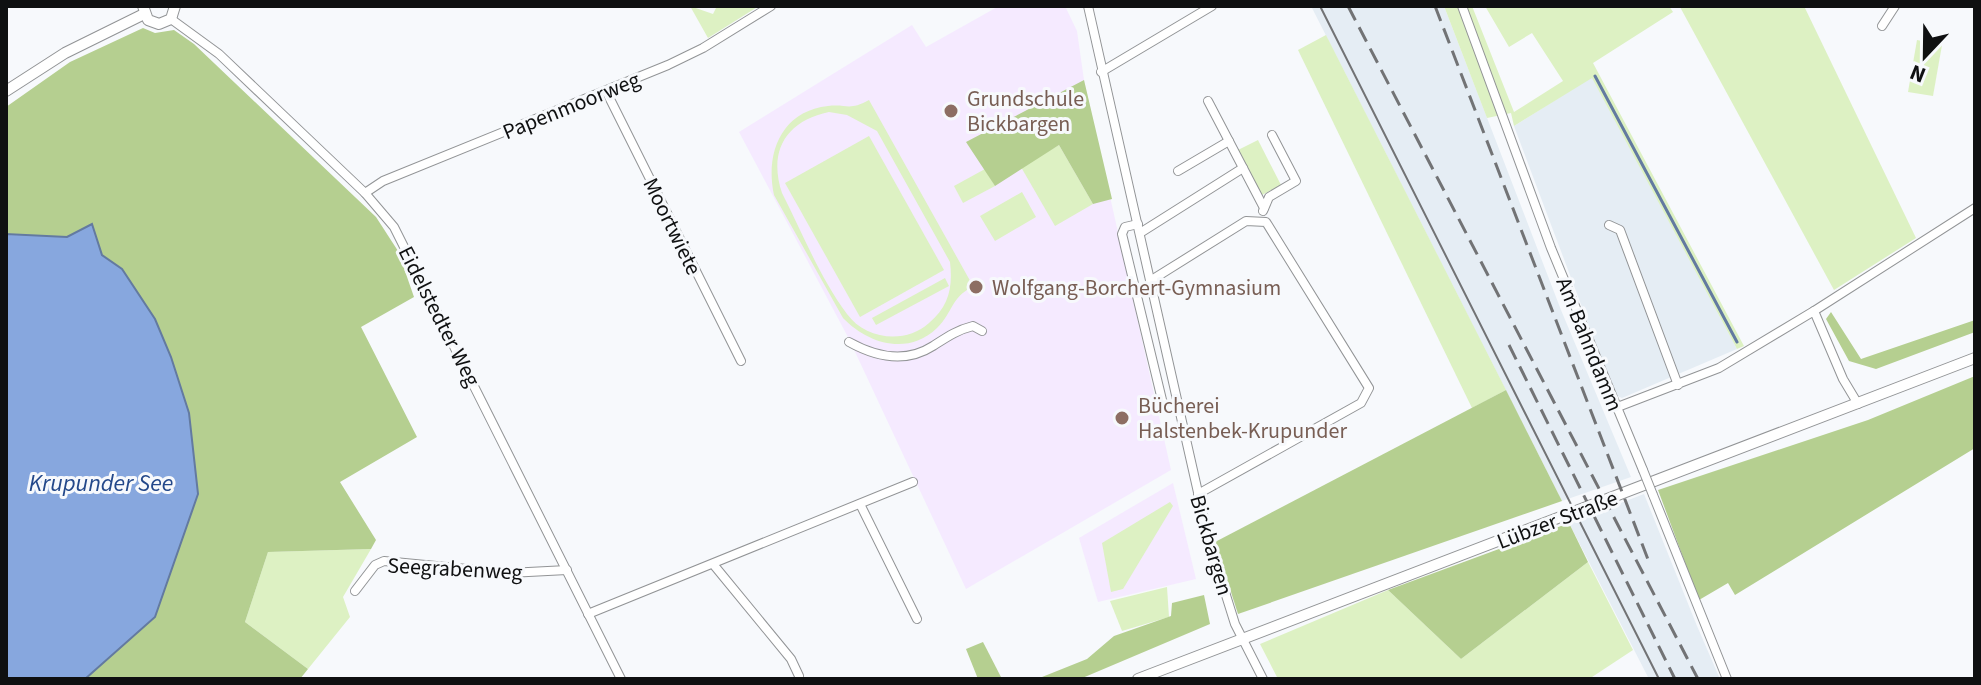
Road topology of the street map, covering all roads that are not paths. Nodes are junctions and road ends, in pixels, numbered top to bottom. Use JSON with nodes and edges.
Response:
{"nodes":[{"id":1,"x":175,"y":6,"type":"edge"},
{"id":2,"x":771,"y":6,"type":"edge"},
{"id":3,"x":1088,"y":6,"type":"edge"},
{"id":4,"x":1212,"y":6,"type":"edge"},
{"id":5,"x":1462,"y":6,"type":"edge"},
{"id":6,"x":1895,"y":6,"type":"edge"},
{"id":7,"x":143,"y":10,"type":"edge"},
{"id":8,"x":171,"y":19,"type":"junction"},
{"id":9,"x":1882,"y":26,"type":"dead end"},
{"id":10,"x":1101,"y":72,"type":"junction"},
{"id":11,"x":6,"y":91,"type":"edge"},
{"id":12,"x":606,"y":91,"type":"junction"},
{"id":13,"x":1208,"y":101,"type":"dead end"},
{"id":14,"x":1272,"y":135,"type":"dead end"},
{"id":15,"x":1229,"y":141,"type":"junction"},
{"id":16,"x":1243,"y":168,"type":"junction"},
{"id":17,"x":1178,"y":171,"type":"dead end"},
{"id":18,"x":365,"y":193,"type":"junction"},
{"id":19,"x":1264,"y":208,"type":"junction"},
{"id":20,"x":1975,"y":208,"type":"edge"},
{"id":21,"x":1260,"y":219,"type":"junction"},
{"id":22,"x":1609,"y":225,"type":"dead end"},
{"id":23,"x":1139,"y":229,"type":"junction"},
{"id":24,"x":1150,"y":281,"type":"junction"},
{"id":25,"x":1814,"y":311,"type":"junction"},
{"id":26,"x":982,"y":331,"type":"dead end"},
{"id":27,"x":849,"y":342,"type":"dead end"},
{"id":28,"x":1975,"y":358,"type":"edge"},
{"id":29,"x":741,"y":361,"type":"dead end"},
{"id":30,"x":1678,"y":385,"type":"junction"},
{"id":31,"x":1858,"y":404,"type":"junction"},
{"id":32,"x":1177,"y":406,"type":"junction"},
{"id":33,"x":1615,"y":408,"type":"junction"},
{"id":34,"x":913,"y":482,"type":"dead end"},
{"id":35,"x":1198,"y":494,"type":"junction"},
{"id":36,"x":860,"y":504,"type":"junction"},
{"id":37,"x":713,"y":564,"type":"junction"},
{"id":38,"x":567,"y":570,"type":"junction"},
{"id":39,"x":355,"y":591,"type":"dead end"},
{"id":40,"x":588,"y":614,"type":"junction"},
{"id":41,"x":917,"y":619,"type":"dead end"},
{"id":42,"x":1243,"y":640,"type":"junction"},
{"id":43,"x":799,"y":676,"type":"dead end"},
{"id":44,"x":621,"y":679,"type":"edge"},
{"id":45,"x":1138,"y":679,"type":"edge"},
{"id":46,"x":1263,"y":679,"type":"edge"},
{"id":47,"x":1727,"y":679,"type":"edge"}],
"edges":[{"from":1,"to":8,"type":"street"},
{"from":2,"to":12,"type":"street","name":"Papenmoorweg"},
{"from":3,"to":10,"type":"street","name":"Bickbargen"},
{"from":4,"to":10,"type":"street"},
{"from":5,"to":33,"type":"street","name":"Am Bahndamm"},
{"from":6,"to":9,"type":"street"},
{"from":7,"to":8,"type":"street"},
{"from":7,"to":11,"type":"street"},
{"from":8,"to":18,"type":"street","name":"Eidelstedter Weg"},
{"from":10,"to":23,"type":"street","name":"Bickbargen"},
{"from":12,"to":18,"type":"street","name":"Papenmoorweg"},
{"from":12,"to":29,"type":"street","name":"Moortwiete"},
{"from":13,"to":15,"type":"street"},
{"from":14,"to":19,"type":"street"},
{"from":15,"to":16,"type":"street"},
{"from":15,"to":17,"type":"street"},
{"from":16,"to":19,"type":"street"},
{"from":16,"to":23,"type":"street"},
{"from":18,"to":38,"type":"street","name":"Eidelstedter Weg"},
{"from":19,"to":21,"type":"street"},
{"from":20,"to":25,"type":"street"},
{"from":21,"to":24,"type":"street"},
{"from":21,"to":35,"type":"street"},
{"from":22,"to":30,"type":"street"},
{"from":23,"to":24,"type":"street","name":"Bickbargen"},
{"from":23,"to":32,"type":"street","name":"Bickbargen"},
{"from":24,"to":32,"type":"street","name":"Bickbargen"},
{"from":25,"to":30,"type":"street"},
{"from":25,"to":31,"type":"street"},
{"from":26,"to":27,"type":"street"},
{"from":28,"to":31,"type":"street","name":"Lübzer Straße"},
{"from":30,"to":33,"type":"street"},
{"from":31,"to":42,"type":"street","name":"Lübzer Straße"},
{"from":32,"to":35,"type":"street","name":"Bickbargen"},
{"from":33,"to":47,"type":"street","name":"Am Bahndamm","bridge":true},
{"from":34,"to":36,"type":"street"},
{"from":35,"to":42,"type":"street","name":"Bickbargen"},
{"from":36,"to":37,"type":"street"},
{"from":36,"to":41,"type":"street"},
{"from":37,"to":40,"type":"street"},
{"from":37,"to":43,"type":"street"},
{"from":38,"to":39,"type":"street","name":"Seegrabenweg"},
{"from":38,"to":40,"type":"street","name":"Eidelstedter Weg"},
{"from":40,"to":44,"type":"street","name":"Eidelstedter Weg"},
{"from":42,"to":45,"type":"street","name":"Lübzer Straße"},
{"from":42,"to":46,"type":"street","name":"Bickbargen"}]}
